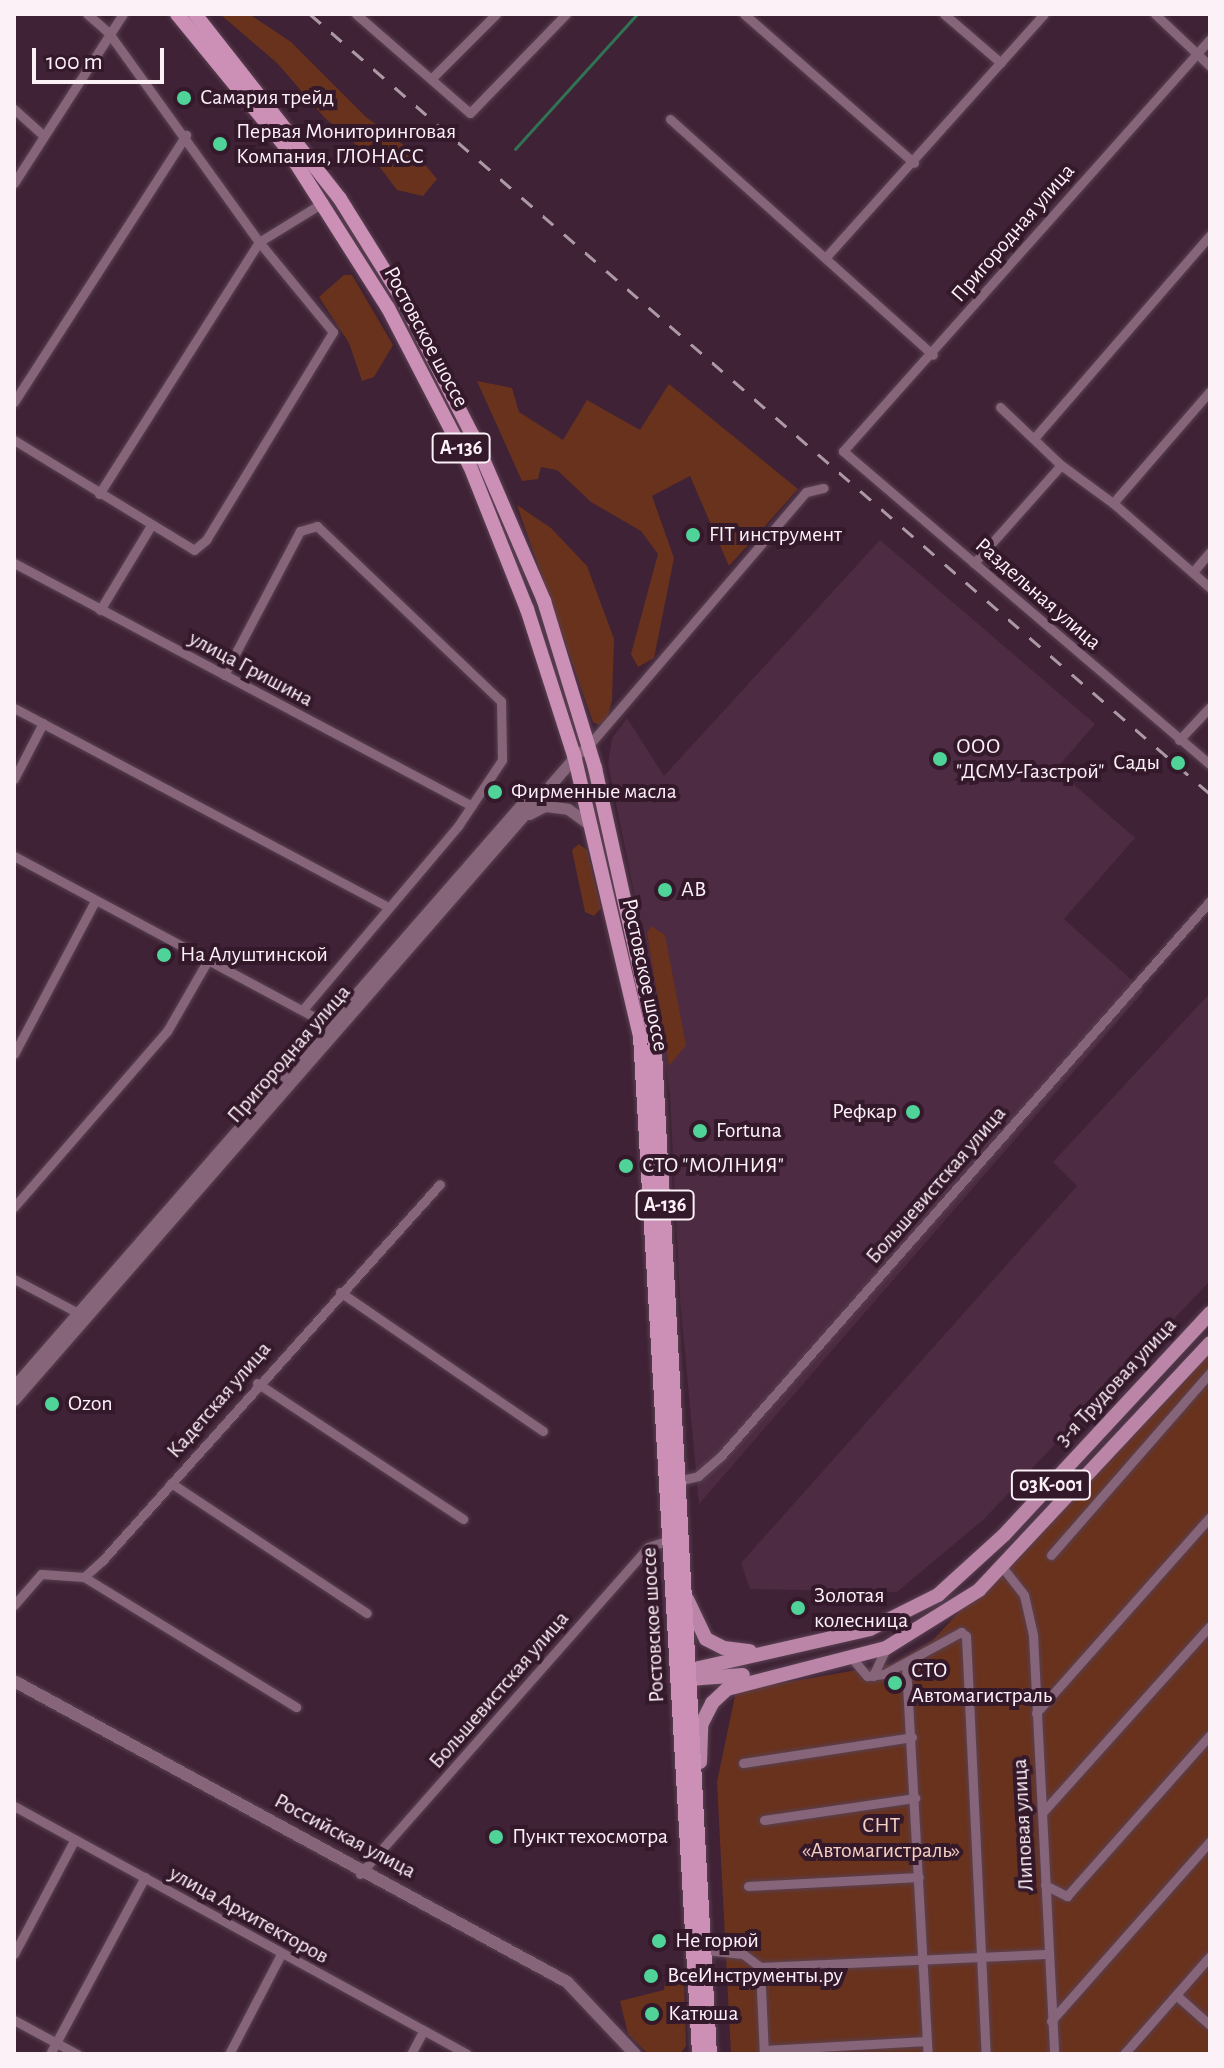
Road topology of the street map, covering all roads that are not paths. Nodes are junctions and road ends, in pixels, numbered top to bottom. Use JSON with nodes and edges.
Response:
{"nodes":[{"id":1,"x":87,"y":14,"type":"edge"},
{"id":2,"x":123,"y":14,"type":"edge"},
{"id":3,"x":177,"y":14,"type":"edge"},
{"id":4,"x":195,"y":14,"type":"edge"},
{"id":5,"x":356,"y":14,"type":"edge"},
{"id":6,"x":496,"y":14,"type":"edge"},
{"id":7,"x":566,"y":14,"type":"edge"},
{"id":8,"x":744,"y":14,"type":"edge"},
{"id":9,"x":944,"y":14,"type":"edge"},
{"id":10,"x":1044,"y":14,"type":"edge"},
{"id":11,"x":1155,"y":14,"type":"edge"},
{"id":12,"x":109,"y":33,"type":"junction"},
{"id":13,"x":1210,"y":39,"type":"edge"},
{"id":14,"x":1198,"y":53,"type":"junction"},
{"id":15,"x":1001,"y":63,"type":"junction"},
{"id":16,"x":1210,"y":66,"type":"edge"},
{"id":17,"x":431,"y":79,"type":"junction"},
{"id":18,"x":14,"y":109,"type":"edge"},
{"id":19,"x":670,"y":119,"type":"dead end"},
{"id":20,"x":43,"y":135,"type":"junction"},
{"id":21,"x":186,"y":135,"type":"junction"},
{"id":22,"x":914,"y":163,"type":"junction"},
{"id":23,"x":14,"y":183,"type":"edge"},
{"id":24,"x":324,"y":202,"type":"junction"},
{"id":25,"x":1210,"y":235,"type":"edge"},
{"id":26,"x":259,"y":242,"type":"junction"},
{"id":27,"x":826,"y":257,"type":"junction"},
{"id":28,"x":933,"y":355,"type":"junction"},
{"id":29,"x":1210,"y":391,"type":"edge"},
{"id":30,"x":14,"y":402,"type":"edge"},
{"id":31,"x":1000,"y":407,"type":"dead end"},
{"id":32,"x":1036,"y":436,"type":"junction"},
{"id":33,"x":14,"y":440,"type":"edge"},
{"id":34,"x":843,"y":451,"type":"joint"},
{"id":35,"x":1061,"y":465,"type":"junction"},
{"id":36,"x":824,"y":488,"type":"dead end"},
{"id":37,"x":99,"y":494,"type":"junction"},
{"id":38,"x":1113,"y":503,"type":"junction"},
{"id":39,"x":150,"y":527,"type":"junction"},
{"id":40,"x":1210,"y":552,"type":"edge"},
{"id":41,"x":14,"y":563,"type":"edge"},
{"id":42,"x":974,"y":563,"type":"junction"},
{"id":43,"x":1193,"y":572,"type":"junction"},
{"id":44,"x":1210,"y":588,"type":"edge"},
{"id":45,"x":100,"y":610,"type":"junction"},
{"id":46,"x":224,"y":675,"type":"junction"},
{"id":47,"x":1210,"y":707,"type":"edge"},
{"id":48,"x":14,"y":708,"type":"edge"},
{"id":49,"x":43,"y":723,"type":"junction"},
{"id":50,"x":590,"y":740,"type":"junction"},
{"id":51,"x":1179,"y":740,"type":"junction"},
{"id":52,"x":573,"y":751,"type":"junction"},
{"id":53,"x":1210,"y":765,"type":"edge"},
{"id":54,"x":14,"y":779,"type":"edge"},
{"id":55,"x":472,"y":806,"type":"junction"},
{"id":56,"x":591,"y":826,"type":"junction"},
{"id":57,"x":510,"y":830,"type":"junction"},
{"id":58,"x":14,"y":856,"type":"edge"},
{"id":59,"x":95,"y":901,"type":"junction"},
{"id":60,"x":1210,"y":901,"type":"edge"},
{"id":61,"x":387,"y":906,"type":"junction"},
{"id":62,"x":208,"y":960,"type":"junction"},
{"id":63,"x":304,"y":1008,"type":"junction"},
{"id":64,"x":333,"y":1026,"type":"junction"},
{"id":65,"x":14,"y":1054,"type":"edge"},
{"id":66,"x":440,"y":1184,"type":"dead end"},
{"id":67,"x":14,"y":1207,"type":"edge"},
{"id":68,"x":14,"y":1279,"type":"edge"},
{"id":69,"x":340,"y":1292,"type":"junction"},
{"id":70,"x":1210,"y":1313,"type":"edge"},
{"id":71,"x":82,"y":1315,"type":"junction"},
{"id":72,"x":1210,"y":1343,"type":"edge"},
{"id":73,"x":1210,"y":1373,"type":"edge"},
{"id":74,"x":257,"y":1383,"type":"junction"},
{"id":75,"x":14,"y":1386,"type":"edge"},
{"id":76,"x":14,"y":1400,"type":"edge"},
{"id":77,"x":543,"y":1431,"type":"dead end"},
{"id":78,"x":674,"y":1482,"type":"junction"},
{"id":79,"x":171,"y":1483,"type":"junction"},
{"id":80,"x":1210,"y":1517,"type":"edge"},
{"id":81,"x":463,"y":1519,"type":"dead end"},
{"id":82,"x":672,"y":1539,"type":"junction"},
{"id":83,"x":1051,"y":1555,"type":"dead end"},
{"id":84,"x":1003,"y":1568,"type":"junction"},
{"id":85,"x":84,"y":1577,"type":"junction"},
{"id":86,"x":686,"y":1596,"type":"junction"},
{"id":87,"x":14,"y":1605,"type":"edge"},
{"id":88,"x":367,"y":1613,"type":"dead end"},
{"id":89,"x":1210,"y":1626,"type":"edge"},
{"id":90,"x":886,"y":1648,"type":"junction"},
{"id":91,"x":778,"y":1650,"type":"junction"},
{"id":92,"x":851,"y":1657,"type":"junction"},
{"id":93,"x":676,"y":1659,"type":"junction"},
{"id":94,"x":835,"y":1661,"type":"junction"},
{"id":95,"x":906,"y":1666,"type":"junction"},
{"id":96,"x":873,"y":1676,"type":"junction"},
{"id":97,"x":689,"y":1679,"type":"junction"},
{"id":98,"x":14,"y":1681,"type":"edge"},
{"id":99,"x":14,"y":1688,"type":"edge"},
{"id":100,"x":679,"y":1700,"type":"junction"},
{"id":101,"x":296,"y":1707,"type":"dead end"},
{"id":102,"x":1036,"y":1713,"type":"junction"},
{"id":103,"x":701,"y":1725,"type":"joint"},
{"id":104,"x":1210,"y":1735,"type":"edge"},
{"id":105,"x":912,"y":1737,"type":"junction"},
{"id":106,"x":743,"y":1763,"type":"dead end"},
{"id":107,"x":915,"y":1798,"type":"junction"},
{"id":108,"x":14,"y":1806,"type":"edge"},
{"id":109,"x":1042,"y":1813,"type":"junction"},
{"id":110,"x":764,"y":1820,"type":"dead end"},
{"id":111,"x":75,"y":1839,"type":"junction"},
{"id":112,"x":1210,"y":1841,"type":"edge"},
{"id":113,"x":699,"y":1851,"type":"junction"},
{"id":114,"x":362,"y":1871,"type":"junction"},
{"id":115,"x":145,"y":1877,"type":"junction"},
{"id":116,"x":919,"y":1877,"type":"junction"},
{"id":117,"x":1045,"y":1885,"type":"junction"},
{"id":118,"x":748,"y":1886,"type":"dead end"},
{"id":119,"x":705,"y":1950,"type":"junction"},
{"id":120,"x":14,"y":1954,"type":"edge"},
{"id":121,"x":281,"y":1954,"type":"junction"},
{"id":122,"x":1046,"y":1954,"type":"junction"},
{"id":123,"x":984,"y":1955,"type":"junction"},
{"id":124,"x":1210,"y":1956,"type":"edge"},
{"id":125,"x":925,"y":1959,"type":"junction"},
{"id":126,"x":760,"y":1967,"type":"junction"},
{"id":127,"x":1176,"y":1995,"type":"junction"},
{"id":128,"x":14,"y":2020,"type":"edge"},
{"id":129,"x":1051,"y":2022,"type":"junction"},
{"id":130,"x":698,"y":2023,"type":"junction"},
{"id":131,"x":1210,"y":2025,"type":"edge"},
{"id":132,"x":424,"y":2030,"type":"junction"},
{"id":133,"x":927,"y":2041,"type":"junction"},
{"id":134,"x":57,"y":2043,"type":"junction"},
{"id":135,"x":764,"y":2052,"type":"edge"},
{"id":136,"x":50,"y":2054,"type":"edge"},
{"id":137,"x":77,"y":2054,"type":"edge"},
{"id":138,"x":229,"y":2054,"type":"edge"},
{"id":139,"x":411,"y":2054,"type":"edge"},
{"id":140,"x":467,"y":2054,"type":"edge"},
{"id":141,"x":626,"y":2054,"type":"edge"},
{"id":142,"x":635,"y":2054,"type":"edge"},
{"id":143,"x":691,"y":2054,"type":"edge"},
{"id":144,"x":699,"y":2054,"type":"edge"},
{"id":145,"x":710,"y":2054,"type":"edge"},
{"id":146,"x":928,"y":2054,"type":"edge"},
{"id":147,"x":986,"y":2054,"type":"edge"},
{"id":148,"x":1054,"y":2054,"type":"edge"},
{"id":149,"x":1124,"y":2054,"type":"edge"}],
"edges":[{"from":1,"to":12,"type":"street"},
{"from":2,"to":12,"type":"street"},
{"from":3,"to":24,"type":"highway","name":"Ростовское шоссе","number":"А-136"},
{"from":4,"to":50,"type":"highway","name":"Ростовское шоссе","number":"А-136"},
{"from":5,"to":17,"type":"street"},
{"from":6,"to":17,"type":"street"},
{"from":7,"to":17,"type":"street"},
{"from":8,"to":22,"type":"street"},
{"from":9,"to":15,"type":"street"},
{"from":10,"to":15,"type":"street"},
{"from":11,"to":14,"type":"street"},
{"from":12,"to":20,"type":"street"},
{"from":12,"to":21,"type":"street"},
{"from":13,"to":14,"type":"street","name":"Пригородная улица"},
{"from":14,"to":16,"type":"street"},
{"from":14,"to":28,"type":"street","name":"Пригородная улица"},
{"from":15,"to":22,"type":"street"},
{"from":18,"to":20,"type":"street"},
{"from":19,"to":27,"type":"street"},
{"from":20,"to":23,"type":"street"},
{"from":21,"to":26,"type":"street"},
{"from":21,"to":30,"type":"street"},
{"from":22,"to":27,"type":"street"},
{"from":24,"to":26,"type":"street"},
{"from":24,"to":52,"type":"highway","name":"Ростовское шоссе","number":"А-136"},
{"from":25,"to":32,"type":"street"},
{"from":26,"to":37,"type":"street"},
{"from":26,"to":39,"type":"street"},
{"from":27,"to":28,"type":"street"},
{"from":28,"to":34,"type":"street","name":"Пригородная улица"},
{"from":29,"to":38,"type":"street"},
{"from":31,"to":32,"type":"street"},
{"from":32,"to":35,"type":"street"},
{"from":33,"to":37,"type":"street"},
{"from":34,"to":42,"type":"street","name":"Раздельная улица"},
{"from":35,"to":38,"type":"street"},
{"from":35,"to":42,"type":"street"},
{"from":36,"to":50,"type":"street","name":"Пригородная улица"},
{"from":37,"to":39,"type":"street"},
{"from":38,"to":43,"type":"street"},
{"from":39,"to":45,"type":"street"},
{"from":40,"to":43,"type":"street"},
{"from":41,"to":45,"type":"street","name":"улица Гришина"},
{"from":42,"to":51,"type":"street","name":"Раздельная улица"},
{"from":43,"to":44,"type":"street"},
{"from":45,"to":46,"type":"street","name":"улица Гришина"},
{"from":46,"to":55,"type":"street","name":"улица Гришина"},
{"from":46,"to":55,"type":"street","name":"Пригородная улица"},
{"from":47,"to":51,"type":"street"},
{"from":48,"to":49,"type":"street"},
{"from":49,"to":54,"type":"street"},
{"from":49,"to":61,"type":"street"},
{"from":50,"to":52,"type":"street","name":"Пригородная улица"},
{"from":50,"to":78,"type":"highway","name":"Ростовское шоссе","number":"А-136"},
{"from":51,"to":53,"type":"street","name":"Раздельная улица"},
{"from":52,"to":56,"type":"highway","name":"Ростовское шоссе","number":"А-136"},
{"from":52,"to":57,"type":"street","name":"Пригородная улица"},
{"from":52,"to":64,"type":"street","name":"Пригородная улица"},
{"from":55,"to":61,"type":"street","name":"Пригородная улица"},
{"from":56,"to":57,"type":"street"},
{"from":56,"to":78,"type":"highway","name":"Ростовское шоссе","number":"А-136"},
{"from":57,"to":64,"type":"street","name":"Пригородная улица"},
{"from":58,"to":59,"type":"street"},
{"from":59,"to":62,"type":"street"},
{"from":59,"to":65,"type":"street"},
{"from":60,"to":78,"type":"street","name":"Большевистская улица"},
{"from":61,"to":63,"type":"street","name":"Пригородная улица"},
{"from":62,"to":63,"type":"street"},
{"from":62,"to":67,"type":"street"},
{"from":63,"to":64,"type":"street"},
{"from":64,"to":71,"type":"street","name":"Пригородная улица"},
{"from":66,"to":69,"type":"street","name":"Кадетская улица"},
{"from":68,"to":71,"type":"street"},
{"from":69,"to":74,"type":"street","name":"Кадетская улица"},
{"from":69,"to":77,"type":"street"},
{"from":70,"to":91,"type":"main road","name":"3-я Трудовая улица","number":"03К-001"},
{"from":71,"to":75,"type":"street","name":"Пригородная улица"},
{"from":71,"to":76,"type":"street","name":"Пригородная улица"},
{"from":72,"to":84,"type":"main road","name":"3-я Трудовая улица","number":"03К-001"},
{"from":73,"to":83,"type":"street"},
{"from":74,"to":79,"type":"street","name":"Кадетская улица"},
{"from":74,"to":81,"type":"street"},
{"from":78,"to":82,"type":"highway","name":"Ростовское шоссе","number":"А-136"},
{"from":78,"to":86,"type":"highway","name":"Ростовское шоссе","number":"А-136"},
{"from":79,"to":85,"type":"street","name":"Кадетская улица"},
{"from":79,"to":88,"type":"street"},
{"from":80,"to":102,"type":"street"},
{"from":82,"to":93,"type":"highway","name":"Ростовское шоссе","number":"А-136"},
{"from":82,"to":114,"type":"street","name":"Большевистская улица"},
{"from":84,"to":90,"type":"main road","number":"03К-001"},
{"from":84,"to":102,"type":"street","name":"Липовая улица"},
{"from":85,"to":87,"type":"street"},
{"from":85,"to":101,"type":"street"},
{"from":86,"to":91,"type":"main road","number":"03К-001"},
{"from":86,"to":97,"type":"highway","name":"Ростовское шоссе","number":"А-136"},
{"from":89,"to":109,"type":"street"},
{"from":90,"to":92,"type":"main road","number":"03К-001"},
{"from":90,"to":96,"type":"street"},
{"from":91,"to":97,"type":"main road","name":"3-я Трудовая улица","number":"03К-001"},
{"from":92,"to":94,"type":"main road","number":"03К-001"},
{"from":92,"to":96,"type":"street"},
{"from":93,"to":97,"type":"main road","number":"А-136"},
{"from":93,"to":100,"type":"highway","name":"Ростовское шоссе","number":"А-136"},
{"from":94,"to":97,"type":"main road","number":"03К-001"},
{"from":94,"to":103,"type":"main road","number":"03К-001"},
{"from":95,"to":96,"type":"street"},
{"from":95,"to":105,"type":"street"},
{"from":95,"to":123,"type":"street"},
{"from":97,"to":100,"type":"main road","number":"А-136"},
{"from":97,"to":113,"type":"highway","name":"Ростовское шоссе","number":"А-136"},
{"from":98,"to":114,"type":"main road","name":"Российская улица"},
{"from":99,"to":114,"type":"main road","name":"Российская улица"},
{"from":100,"to":130,"type":"highway","name":"Ростовское шоссе","number":"А-136"},
{"from":102,"to":109,"type":"street","name":"Липовая улица"},
{"from":103,"to":113,"type":"main road","number":"А-136"},
{"from":104,"to":117,"type":"street"},
{"from":105,"to":106,"type":"street"},
{"from":105,"to":107,"type":"street"},
{"from":107,"to":110,"type":"street"},
{"from":107,"to":116,"type":"street"},
{"from":108,"to":111,"type":"street","name":"улица Архитекторов"},
{"from":109,"to":117,"type":"street","name":"Липовая улица"},
{"from":111,"to":115,"type":"street","name":"улица Архитекторов"},
{"from":111,"to":120,"type":"street"},
{"from":112,"to":129,"type":"street"},
{"from":113,"to":119,"type":"highway","name":"Ростовское шоссе","number":"А-136"},
{"from":114,"to":141,"type":"main road","name":"Российская улица"},
{"from":114,"to":142,"type":"main road","name":"Российская улица"},
{"from":115,"to":121,"type":"street","name":"улица Архитекторов"},
{"from":115,"to":134,"type":"street"},
{"from":116,"to":118,"type":"street"},
{"from":116,"to":125,"type":"street"},
{"from":117,"to":122,"type":"street","name":"Липовая улица"},
{"from":119,"to":126,"type":"street"},
{"from":119,"to":145,"type":"highway","name":"Ростовское шоссе","number":"А-136"},
{"from":121,"to":132,"type":"street","name":"улица Архитекторов"},
{"from":121,"to":138,"type":"street"},
{"from":122,"to":123,"type":"street"},
{"from":122,"to":129,"type":"street","name":"Липовая улица"},
{"from":123,"to":125,"type":"street"},
{"from":123,"to":147,"type":"street"},
{"from":124,"to":127,"type":"street"},
{"from":125,"to":126,"type":"street"},
{"from":125,"to":133,"type":"street"},
{"from":126,"to":135,"type":"street"},
{"from":127,"to":131,"type":"street"},
{"from":127,"to":149,"type":"street"},
{"from":128,"to":134,"type":"street"},
{"from":129,"to":148,"type":"street","name":"Липовая улица"},
{"from":130,"to":143,"type":"main road","number":"А-136"},
{"from":130,"to":144,"type":"highway","name":"Ростовское шоссе","number":"А-136"},
{"from":132,"to":139,"type":"street"},
{"from":132,"to":140,"type":"street","name":"улица Архитекторов"},
{"from":133,"to":135,"type":"street"},
{"from":133,"to":146,"type":"street"},
{"from":134,"to":136,"type":"street"},
{"from":134,"to":137,"type":"street"}]}
